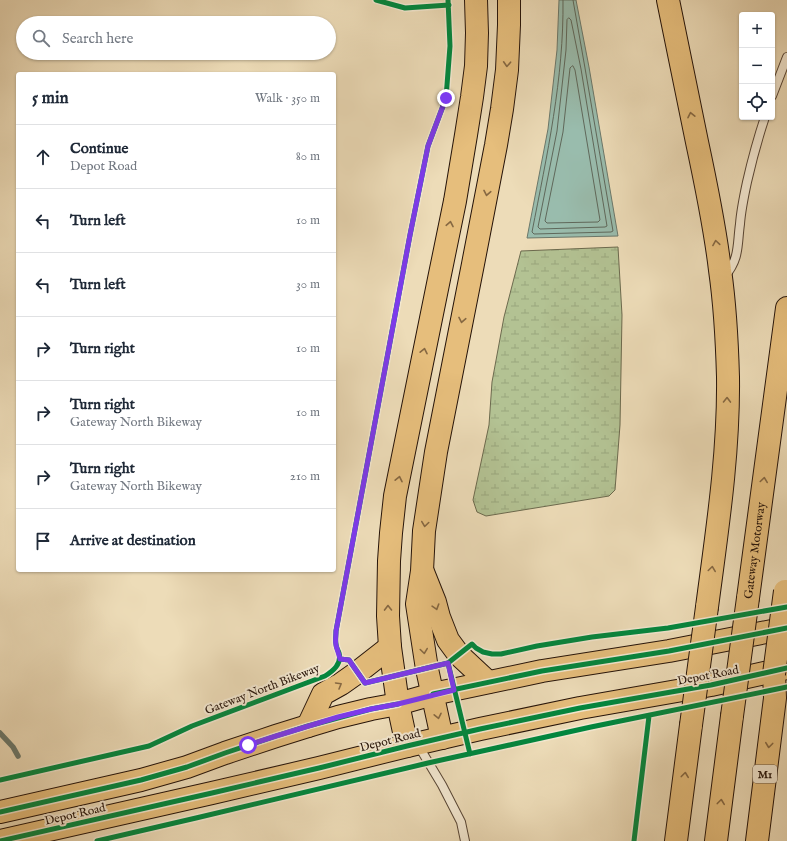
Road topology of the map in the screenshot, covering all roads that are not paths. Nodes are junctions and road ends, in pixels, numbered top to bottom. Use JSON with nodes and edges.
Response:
{"nodes":[{"id":1,"x":476,"y":0,"type":"edge"},
{"id":2,"x":509,"y":0,"type":"edge"},
{"id":3,"x":668,"y":0,"type":"edge"},
{"id":4,"x":787,"y":57,"type":"edge"},
{"id":5,"x":775,"y":88,"type":"edge"},
{"id":6,"x":764,"y":120,"type":"edge"},
{"id":7,"x":721,"y":280,"type":"junction"},
{"id":8,"x":787,"y":308,"type":"edge"},
{"id":9,"x":422,"y":571,"type":"junction"},
{"id":10,"x":786,"y":584,"type":"edge"},
{"id":11,"x":787,"y":628,"type":"edge"},
{"id":12,"x":390,"y":647,"type":"junction"},
{"id":13,"x":787,"y":668,"type":"edge"},
{"id":14,"x":787,"y":675,"type":"edge"},
{"id":15,"x":488,"y":682,"type":"junction"},
{"id":16,"x":433,"y":694,"type":"junction"},
{"id":17,"x":775,"y":702,"type":"junction"},
{"id":18,"x":398,"y":704,"type":"junction"},
{"id":19,"x":308,"y":726,"type":"junction"},
{"id":20,"x":442,"y":738,"type":"junction"},
{"id":21,"x":412,"y":745,"type":"junction"},
{"id":22,"x":0,"y":812,"type":"edge"},
{"id":23,"x":0,"y":841,"type":"edge"},
{"id":24,"x":465,"y":841,"type":"edge"},
{"id":25,"x":676,"y":841,"type":"edge"},
{"id":26,"x":716,"y":841,"type":"edge"},
{"id":27,"x":757,"y":841,"type":"edge"}],
"edges":[{"from":12,"to":1,"type":"main road","one_way":true},
{"from":2,"to":9,"type":"main road","one_way":true},
{"from":7,"to":3,"type":"main road","one_way":true},
{"from":4,"to":5,"type":"lane"},
{"from":6,"to":7,"type":"lane"},
{"from":25,"to":7,"type":"main road","one_way":true,"bridge":true},
{"from":26,"to":8,"type":"main road","name":"Gateway Motorway","one_way":true,"bridge":true},
{"from":9,"to":15,"type":"main road","one_way":true},
{"from":9,"to":16,"type":"main road","one_way":true},
{"from":10,"to":17,"type":"main road","number":"M1","bridge":true},
{"from":11,"to":15,"type":"main road","name":"Depot Road"},
{"from":12,"to":18,"type":"main road"},
{"from":19,"to":12,"type":"main road","one_way":true},
{"from":13,"to":20,"type":"main road","name":"Depot Road"},
{"from":14,"to":17,"type":"main road"},
{"from":15,"to":16,"type":"main road","name":"Depot Road"},
{"from":16,"to":18,"type":"main road","name":"Depot Road"},
{"from":16,"to":20,"type":"main road","one_way":true},
{"from":17,"to":27,"type":"main road","number":"M1","one_way":true},
{"from":18,"to":19,"type":"main road","name":"Depot Road"},
{"from":18,"to":21,"type":"main road"},
{"from":19,"to":22,"type":"main road","name":"Depot Road"},
{"from":20,"to":21,"type":"main road","name":"Depot Road"},
{"from":21,"to":23,"type":"main road","name":"Depot Road"},
{"from":21,"to":24,"type":"lane"}]}
